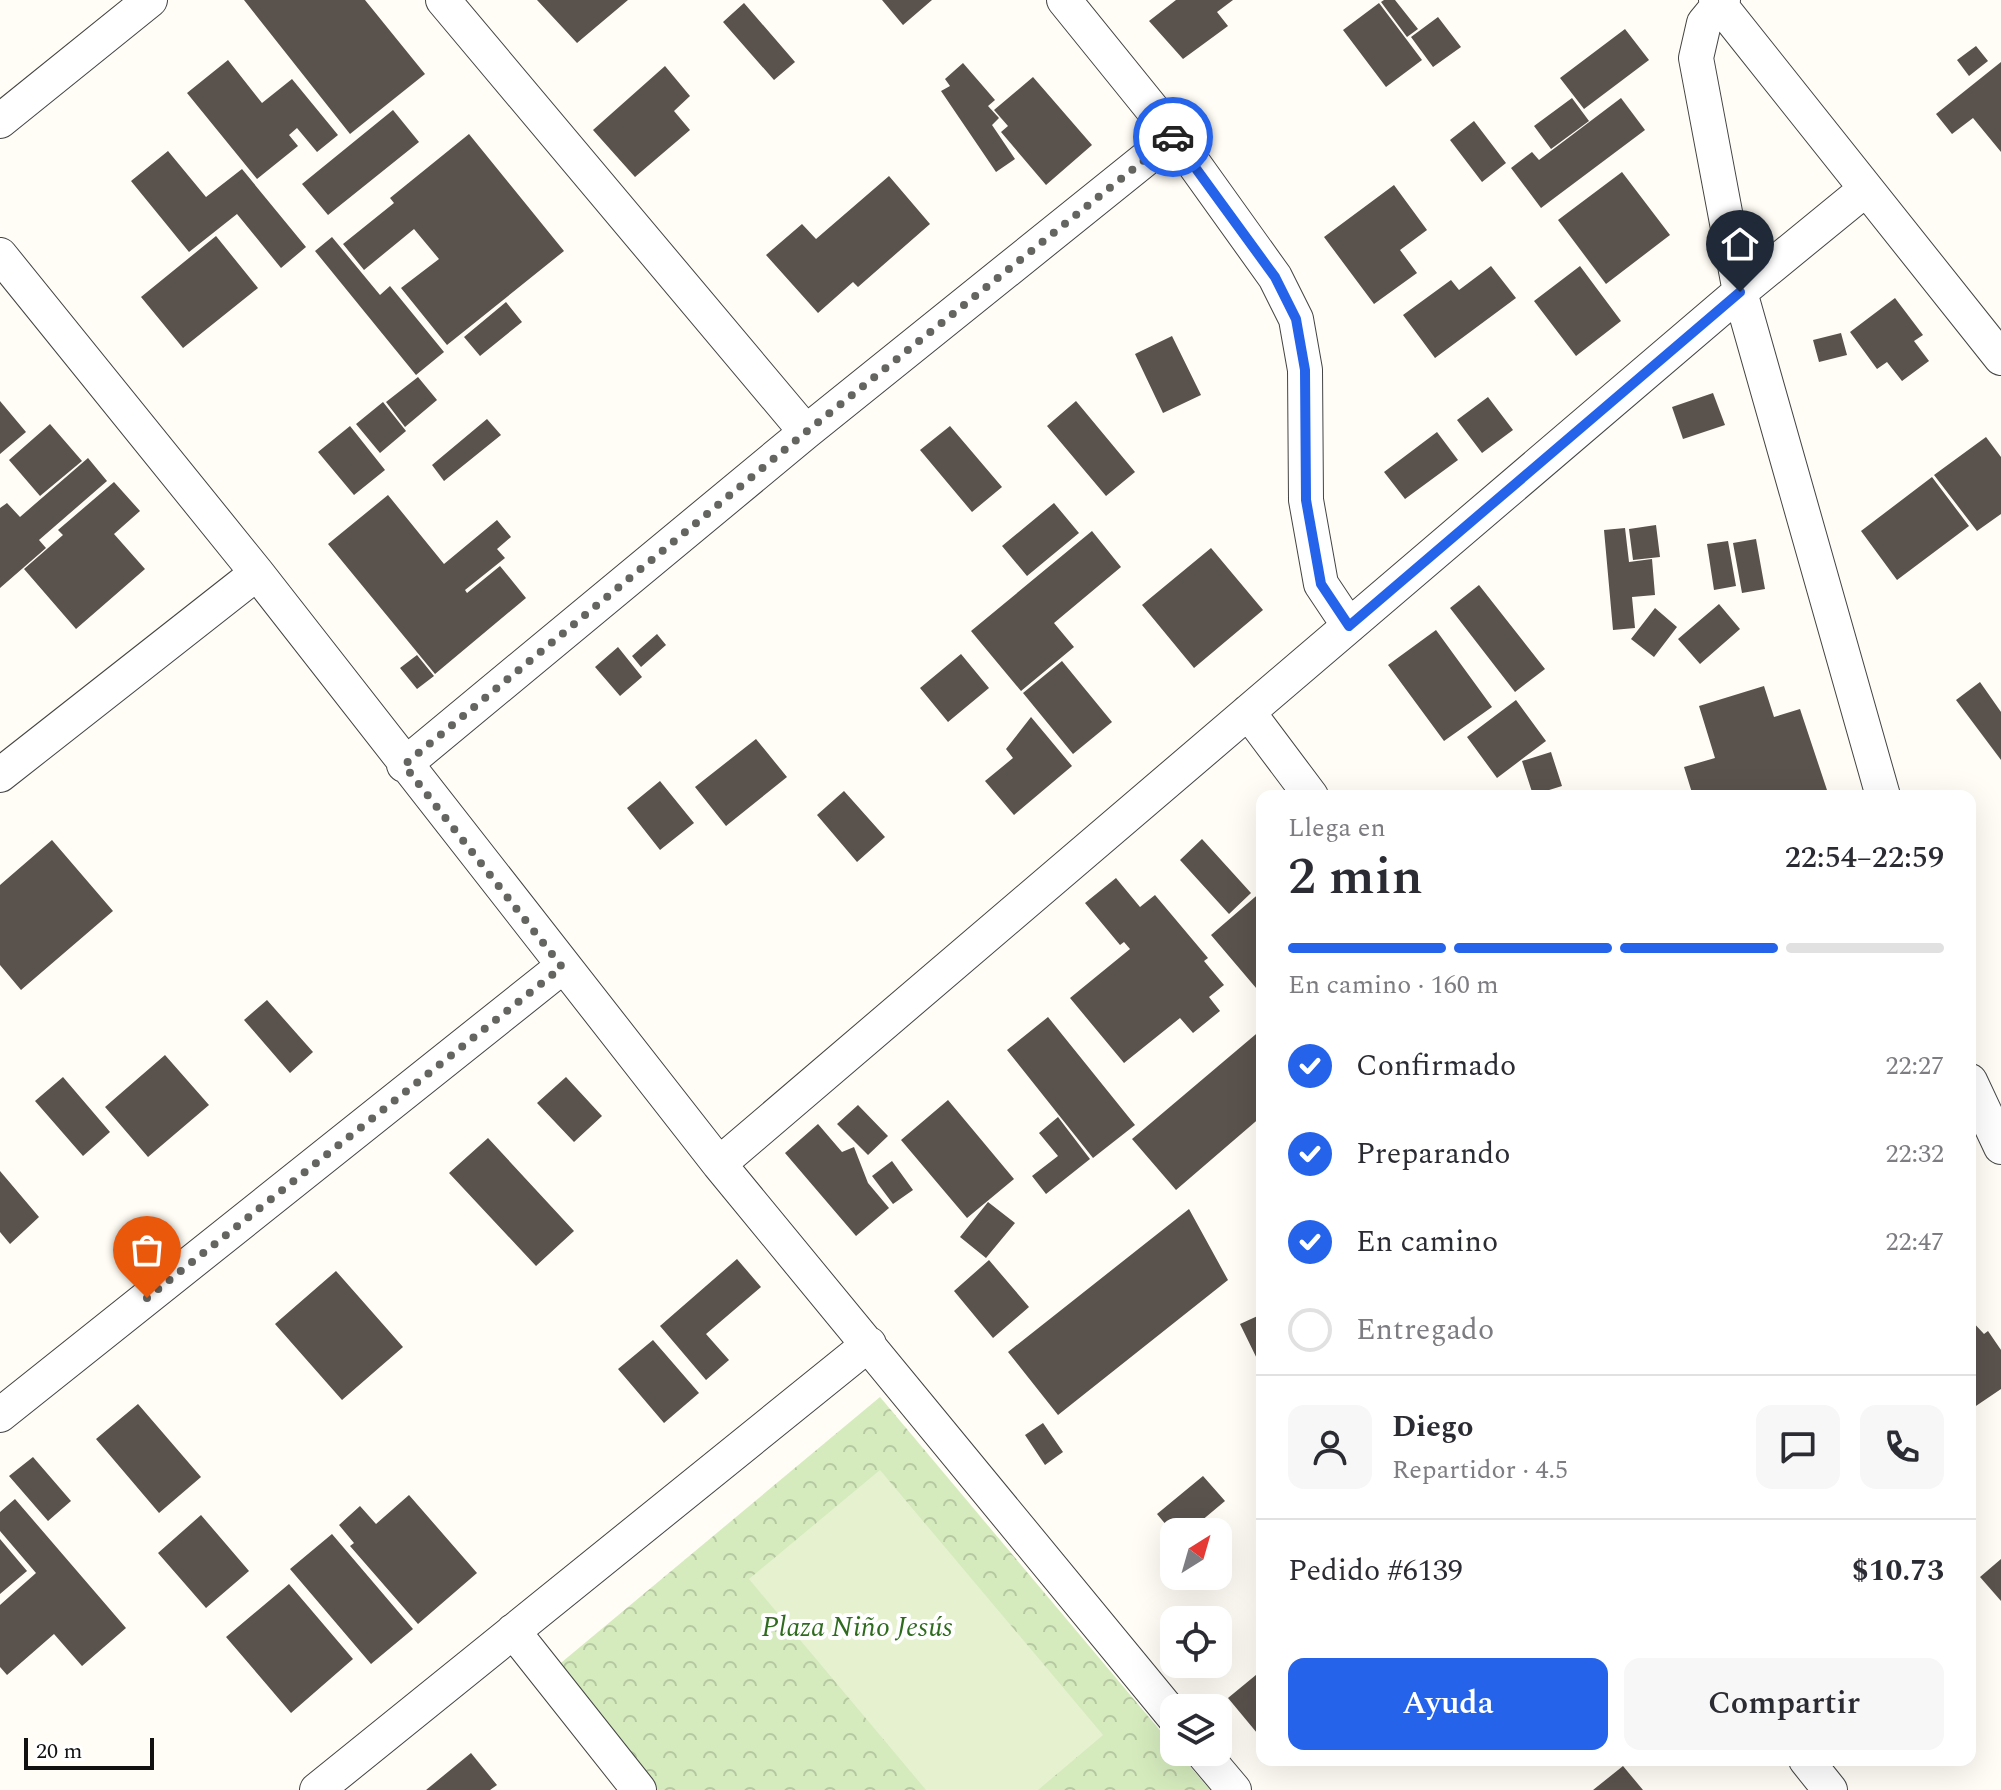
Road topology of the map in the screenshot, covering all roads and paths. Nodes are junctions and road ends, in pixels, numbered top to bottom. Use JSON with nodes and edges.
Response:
{"nodes":[{"id":1,"x":150,"y":0,"type":"edge"},
{"id":2,"x":443,"y":0,"type":"edge"},
{"id":3,"x":1064,"y":0,"type":"edge"},
{"id":4,"x":1719,"y":1,"type":"edge"},
{"id":5,"x":0,"y":121,"type":"edge"},
{"id":6,"x":1174,"y":136,"type":"junction"},
{"id":7,"x":1866,"y":189,"type":"junction"},
{"id":8,"x":0,"y":255,"type":"edge"},
{"id":9,"x":1740,"y":292,"type":"junction"},
{"id":10,"x":2001,"y":358,"type":"edge"},
{"id":11,"x":806,"y":432,"type":"junction"},
{"id":12,"x":257,"y":573,"type":"junction"},
{"id":13,"x":1349,"y":626,"type":"junction"},
{"id":14,"x":1248,"y":712,"type":"junction"},
{"id":15,"x":404,"y":765,"type":"junction"},
{"id":16,"x":0,"y":775,"type":"edge"},
{"id":17,"x":1306,"y":790,"type":"edge"},
{"id":18,"x":1881,"y":790,"type":"edge"},
{"id":19,"x":562,"y":967,"type":"junction"},
{"id":20,"x":1976,"y":1094,"type":"edge"},
{"id":21,"x":2001,"y":1147,"type":"edge"},
{"id":22,"x":719,"y":1164,"type":"junction"},
{"id":23,"x":869,"y":1344,"type":"junction"},
{"id":24,"x":0,"y":1415,"type":"edge"},
{"id":25,"x":513,"y":1631,"type":"junction"},
{"id":26,"x":1160,"y":1700,"type":"edge"},
{"id":27,"x":1214,"y":1766,"type":"edge"},
{"id":28,"x":1811,"y":1766,"type":"edge"},
{"id":29,"x":317,"y":1790,"type":"edge"},
{"id":30,"x":639,"y":1790,"type":"edge"},
{"id":31,"x":1234,"y":1790,"type":"edge"},
{"id":32,"x":1830,"y":1790,"type":"edge"}],
"edges":[{"from":1,"to":5,"type":"street"},
{"from":2,"to":11,"type":"street"},
{"from":3,"to":6,"type":"street"},
{"from":4,"to":7,"type":"street"},
{"from":4,"to":9,"type":"street"},
{"from":6,"to":11,"type":"street"},
{"from":6,"to":13,"type":"street"},
{"from":7,"to":9,"type":"street"},
{"from":7,"to":10,"type":"street"},
{"from":8,"to":12,"type":"street"},
{"from":9,"to":13,"type":"street"},
{"from":9,"to":18,"type":"street"},
{"from":11,"to":15,"type":"street"},
{"from":12,"to":15,"type":"street"},
{"from":12,"to":16,"type":"street"},
{"from":13,"to":14,"type":"street"},
{"from":14,"to":17,"type":"street"},
{"from":14,"to":22,"type":"street"},
{"from":15,"to":19,"type":"street"},
{"from":19,"to":22,"type":"street"},
{"from":19,"to":24,"type":"street"},
{"from":20,"to":21,"type":"street"},
{"from":22,"to":23,"type":"street"},
{"from":23,"to":25,"type":"street"},
{"from":23,"to":26,"type":"street"},
{"from":25,"to":29,"type":"street"},
{"from":25,"to":30,"type":"street"},
{"from":27,"to":31,"type":"street"},
{"from":28,"to":32,"type":"street"}]}
